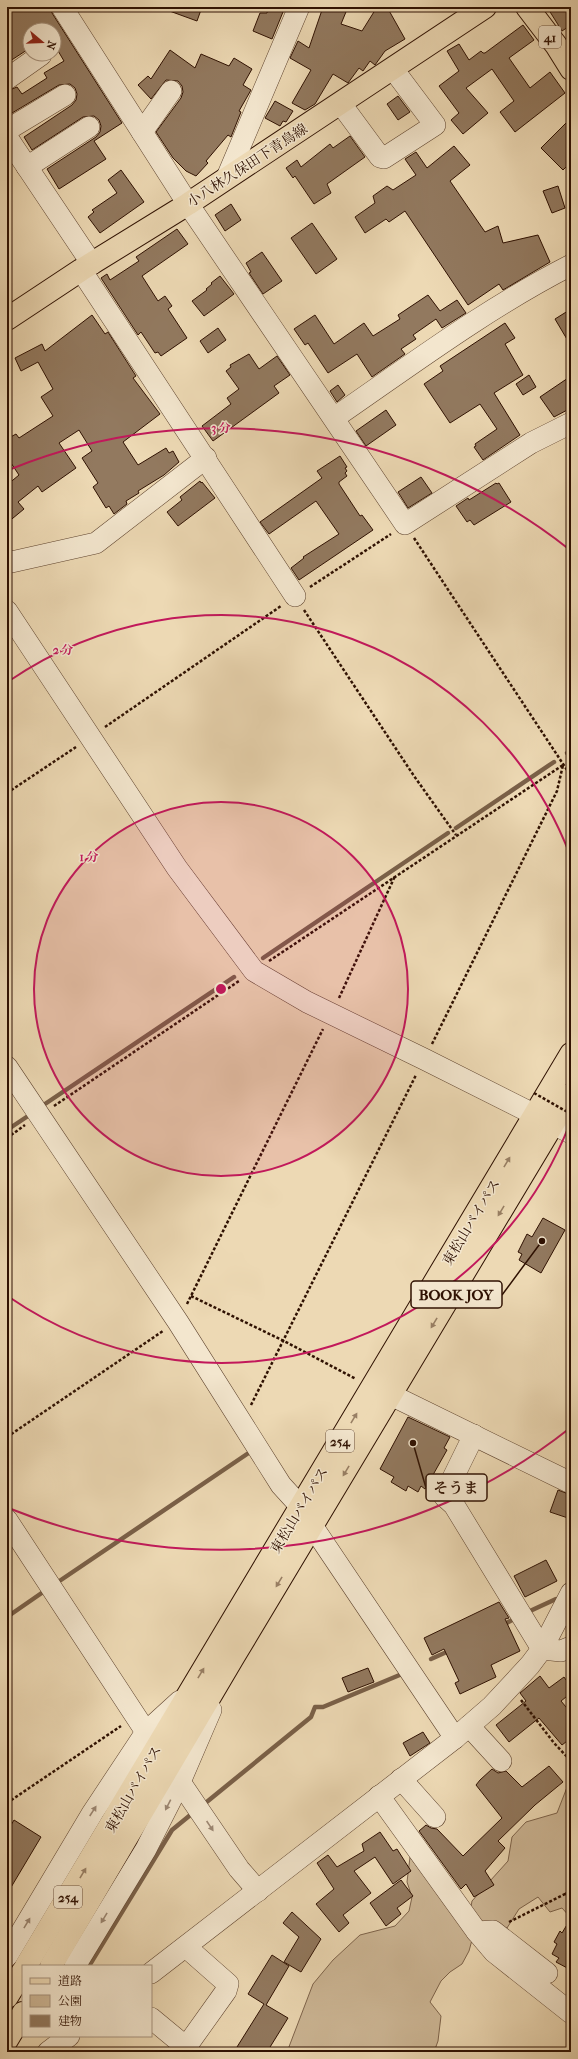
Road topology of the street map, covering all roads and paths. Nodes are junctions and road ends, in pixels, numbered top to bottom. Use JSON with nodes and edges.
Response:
{"nodes":[{"id":1,"x":62,"y":7,"type":"edge"},
{"id":2,"x":299,"y":7,"type":"edge"},
{"id":3,"x":486,"y":7,"type":"edge"},
{"id":4,"x":527,"y":7,"type":"edge"},
{"id":5,"x":568,"y":58,"type":"edge"},
{"id":6,"x":31,"y":62,"type":"edge"},
{"id":7,"x":393,"y":69,"type":"junction"},
{"id":8,"x":7,"y":79,"type":"edge"},
{"id":9,"x":171,"y":91,"type":"dead end"},
{"id":10,"x":65,"y":94,"type":"dead end"},
{"id":11,"x":341,"y":104,"type":"junction"},
{"id":12,"x":89,"y":127,"type":"dead end"},
{"id":13,"x":7,"y":130,"type":"edge"},
{"id":14,"x":142,"y":132,"type":"junction"},
{"id":15,"x":7,"y":137,"type":"edge"},
{"id":16,"x":27,"y":167,"type":"junction"},
{"id":17,"x":227,"y":177,"type":"junction"},
{"id":18,"x":188,"y":204,"type":"junction"},
{"id":19,"x":571,"y":265,"type":"edge"},
{"id":20,"x":87,"y":267,"type":"junction"},
{"id":21,"x":7,"y":320,"type":"edge"},
{"id":22,"x":334,"y":418,"type":"junction"},
{"id":23,"x":571,"y":423,"type":"edge"},
{"id":24,"x":206,"y":458,"type":"junction"},
{"id":25,"x":405,"y":524,"type":"junction"},
{"id":26,"x":7,"y":563,"type":"edge"},
{"id":27,"x":295,"y":596,"type":"junction"},
{"id":28,"x":7,"y":612,"type":"edge"},
{"id":29,"x":90,"y":738,"type":"junction"},
{"id":30,"x":563,"y":765,"type":"junction"},
{"id":31,"x":571,"y":776,"type":"edge"},
{"id":32,"x":7,"y":793,"type":"edge"},
{"id":33,"x":456,"y":835,"type":"junction"},
{"id":34,"x":395,"y":876,"type":"junction"},
{"id":35,"x":254,"y":971,"type":"junction"},
{"id":36,"x":331,"y":1014,"type":"junction"},
{"id":37,"x":571,"y":1054,"type":"edge"},
{"id":38,"x":424,"y":1059,"type":"junction"},
{"id":39,"x":7,"y":1067,"type":"edge"},
{"id":40,"x":534,"y":1093,"type":"dead end"},
{"id":41,"x":571,"y":1094,"type":"edge"},
{"id":42,"x":39,"y":1116,"type":"junction"},
{"id":43,"x":557,"y":1122,"type":"edge"},
{"id":44,"x":7,"y":1138,"type":"edge"},
{"id":45,"x":190,"y":1296,"type":"junction"},
{"id":46,"x":178,"y":1322,"type":"junction"},
{"id":47,"x":284,"y":1341,"type":"junction"},
{"id":48,"x":382,"y":1391,"type":"junction"},
{"id":49,"x":243,"y":1422,"type":"junction"},
{"id":50,"x":474,"y":1435,"type":"junction"},
{"id":51,"x":7,"y":1437,"type":"edge"},
{"id":52,"x":571,"y":1483,"type":"edge"},
{"id":53,"x":301,"y":1507,"type":"junction"},
{"id":54,"x":7,"y":1520,"type":"edge"},
{"id":55,"x":313,"y":1527,"type":"junction"},
{"id":56,"x":571,"y":1593,"type":"edge"},
{"id":57,"x":571,"y":1647,"type":"edge"},
{"id":58,"x":542,"y":1650,"type":"junction"},
{"id":59,"x":221,"y":1679,"type":"junction"},
{"id":60,"x":511,"y":1687,"type":"junction"},
{"id":61,"x":190,"y":1692,"type":"junction"},
{"id":62,"x":141,"y":1724,"type":"junction"},
{"id":63,"x":462,"y":1732,"type":"junction"},
{"id":64,"x":501,"y":1761,"type":"dead end"},
{"id":65,"x":571,"y":1761,"type":"edge"},
{"id":66,"x":402,"y":1779,"type":"junction"},
{"id":67,"x":180,"y":1782,"type":"junction"},
{"id":68,"x":379,"y":1796,"type":"junction"},
{"id":69,"x":7,"y":1803,"type":"edge"},
{"id":70,"x":436,"y":1817,"type":"dead end"},
{"id":71,"x":119,"y":1833,"type":"junction"},
{"id":72,"x":571,"y":1890,"type":"edge"},
{"id":73,"x":258,"y":1891,"type":"junction"},
{"id":74,"x":565,"y":1893,"type":"junction"},
{"id":75,"x":571,"y":1898,"type":"edge"},
{"id":76,"x":485,"y":1931,"type":"junction"},
{"id":77,"x":186,"y":1947,"type":"junction"},
{"id":78,"x":7,"y":1956,"type":"edge"},
{"id":79,"x":27,"y":1965,"type":"edge"},
{"id":80,"x":52,"y":1965,"type":"edge"},
{"id":81,"x":76,"y":1965,"type":"edge"},
{"id":82,"x":152,"y":1972,"type":"edge"},
{"id":83,"x":22,"y":1973,"type":"edge"},
{"id":84,"x":547,"y":1973,"type":"dead end"},
{"id":85,"x":7,"y":1997,"type":"edge"},
{"id":86,"x":571,"y":2013,"type":"edge"},
{"id":87,"x":22,"y":2015,"type":"edge"},
{"id":88,"x":152,"y":2019,"type":"edge"},
{"id":89,"x":7,"y":2040,"type":"edge"},
{"id":90,"x":184,"y":2049,"type":"edge"}],
"edges":[{"from":1,"to":14,"type":"street"},
{"from":2,"to":17,"type":"street"},
{"from":3,"to":7,"type":"main road","name":"小八林久保田下青鳥線"},
{"from":4,"to":5,"type":"main road","number":"41"},
{"from":6,"to":8,"type":"street"},
{"from":7,"to":11,"type":"main road","name":"小八林久保田下青鳥線"},
{"from":7,"to":11,"type":"street"},
{"from":9,"to":14,"type":"street"},
{"from":10,"to":13,"type":"street"},
{"from":11,"to":17,"type":"main road","name":"小八林久保田下青鳥線"},
{"from":12,"to":16,"type":"street"},
{"from":14,"to":18,"type":"street"},
{"from":15,"to":16,"type":"street"},
{"from":16,"to":20,"type":"street"},
{"from":17,"to":18,"type":"main road","name":"小八林久保田下青鳥線"},
{"from":18,"to":20,"type":"main road","name":"小八林久保田下青鳥線"},
{"from":18,"to":22,"type":"street"},
{"from":19,"to":22,"type":"street"},
{"from":20,"to":21,"type":"main road","name":"小八林久保田下青鳥線"},
{"from":20,"to":24,"type":"street"},
{"from":22,"to":25,"type":"street"},
{"from":23,"to":25,"type":"street"},
{"from":24,"to":26,"type":"street"},
{"from":24,"to":27,"type":"street"},
{"from":25,"to":27,"type":"path"},
{"from":25,"to":30,"type":"path"},
{"from":27,"to":29,"type":"path"},
{"from":27,"to":33,"type":"path"},
{"from":28,"to":29,"type":"street"},
{"from":29,"to":32,"type":"path"},
{"from":29,"to":35,"type":"street"},
{"from":30,"to":31,"type":"path"},
{"from":30,"to":33,"type":"path"},
{"from":30,"to":38,"type":"path"},
{"from":33,"to":34,"type":"path"},
{"from":34,"to":35,"type":"path"},
{"from":34,"to":36,"type":"path"},
{"from":35,"to":36,"type":"street"},
{"from":35,"to":42,"type":"path"},
{"from":36,"to":38,"type":"street"},
{"from":36,"to":45,"type":"path"},
{"from":37,"to":43,"type":"main road","name":"東松山バイパス","number":"254"},
{"from":38,"to":43,"type":"street"},
{"from":38,"to":47,"type":"path"},
{"from":39,"to":42,"type":"street"},
{"from":40,"to":43,"type":"path","bridge":true},
{"from":41,"to":43,"type":"main road","name":"東松山バイパス","number":"254"},
{"from":42,"to":44,"type":"path"},
{"from":42,"to":46,"type":"street"},
{"from":43,"to":48,"type":"main road","name":"東松山バイパス","number":"254"},
{"from":45,"to":46,"type":"path"},
{"from":45,"to":47,"type":"path"},
{"from":46,"to":49,"type":"street"},
{"from":46,"to":51,"type":"path"},
{"from":47,"to":48,"type":"path"},
{"from":47,"to":49,"type":"path"},
{"from":48,"to":50,"type":"street"},
{"from":53,"to":48,"type":"main road","name":"東松山バイパス","number":"254","one_way":true},
{"from":48,"to":55,"type":"main road","name":"東松山バイパス","number":"254","one_way":true},
{"from":49,"to":53,"type":"street"},
{"from":50,"to":52,"type":"street"},
{"from":50,"to":58,"type":"street"},
{"from":61,"to":53,"type":"main road","name":"東松山バイパス","number":"254","one_way":true},
{"from":54,"to":62,"type":"street"},
{"from":55,"to":59,"type":"main road","name":"東松山バイパス","number":"254","one_way":true},
{"from":55,"to":63,"type":"street"},
{"from":56,"to":58,"type":"street"},
{"from":57,"to":58,"type":"street"},
{"from":58,"to":60,"type":"street"},
{"from":59,"to":67,"type":"street"},
{"from":59,"to":71,"type":"main road","name":"東松山バイパス","number":"254"},
{"from":60,"to":63,"type":"street"},
{"from":60,"to":65,"type":"path"},
{"from":61,"to":62,"type":"street"},
{"from":61,"to":71,"type":"main road","name":"東松山バイパス","number":"254"},
{"from":62,"to":69,"type":"path"},
{"from":78,"to":62,"type":"street","one_way":true},
{"from":63,"to":64,"type":"street"},
{"from":63,"to":66,"type":"street"},
{"from":66,"to":68,"type":"street"},
{"from":66,"to":70,"type":"street"},
{"from":67,"to":73,"type":"street","one_way":true},
{"from":67,"to":81,"type":"street","one_way":true},
{"from":68,"to":73,"type":"street"},
{"from":68,"to":76,"type":"street"},
{"from":79,"to":71,"type":"main road","name":"東松山バイパス","number":"254","one_way":true},
{"from":71,"to":80,"type":"main road","name":"東松山バイパス","number":"254"},
{"from":72,"to":74,"type":"path"},
{"from":73,"to":77,"type":"street"},
{"from":74,"to":75,"type":"path"},
{"from":74,"to":76,"type":"path"},
{"from":76,"to":84,"type":"street"},
{"from":76,"to":86,"type":"street"},
{"from":77,"to":82,"type":"street"},
{"from":77,"to":90,"type":"street"},
{"from":83,"to":85,"type":"main road"},
{"from":87,"to":89,"type":"main road"},
{"from":88,"to":90,"type":"street"}]}
